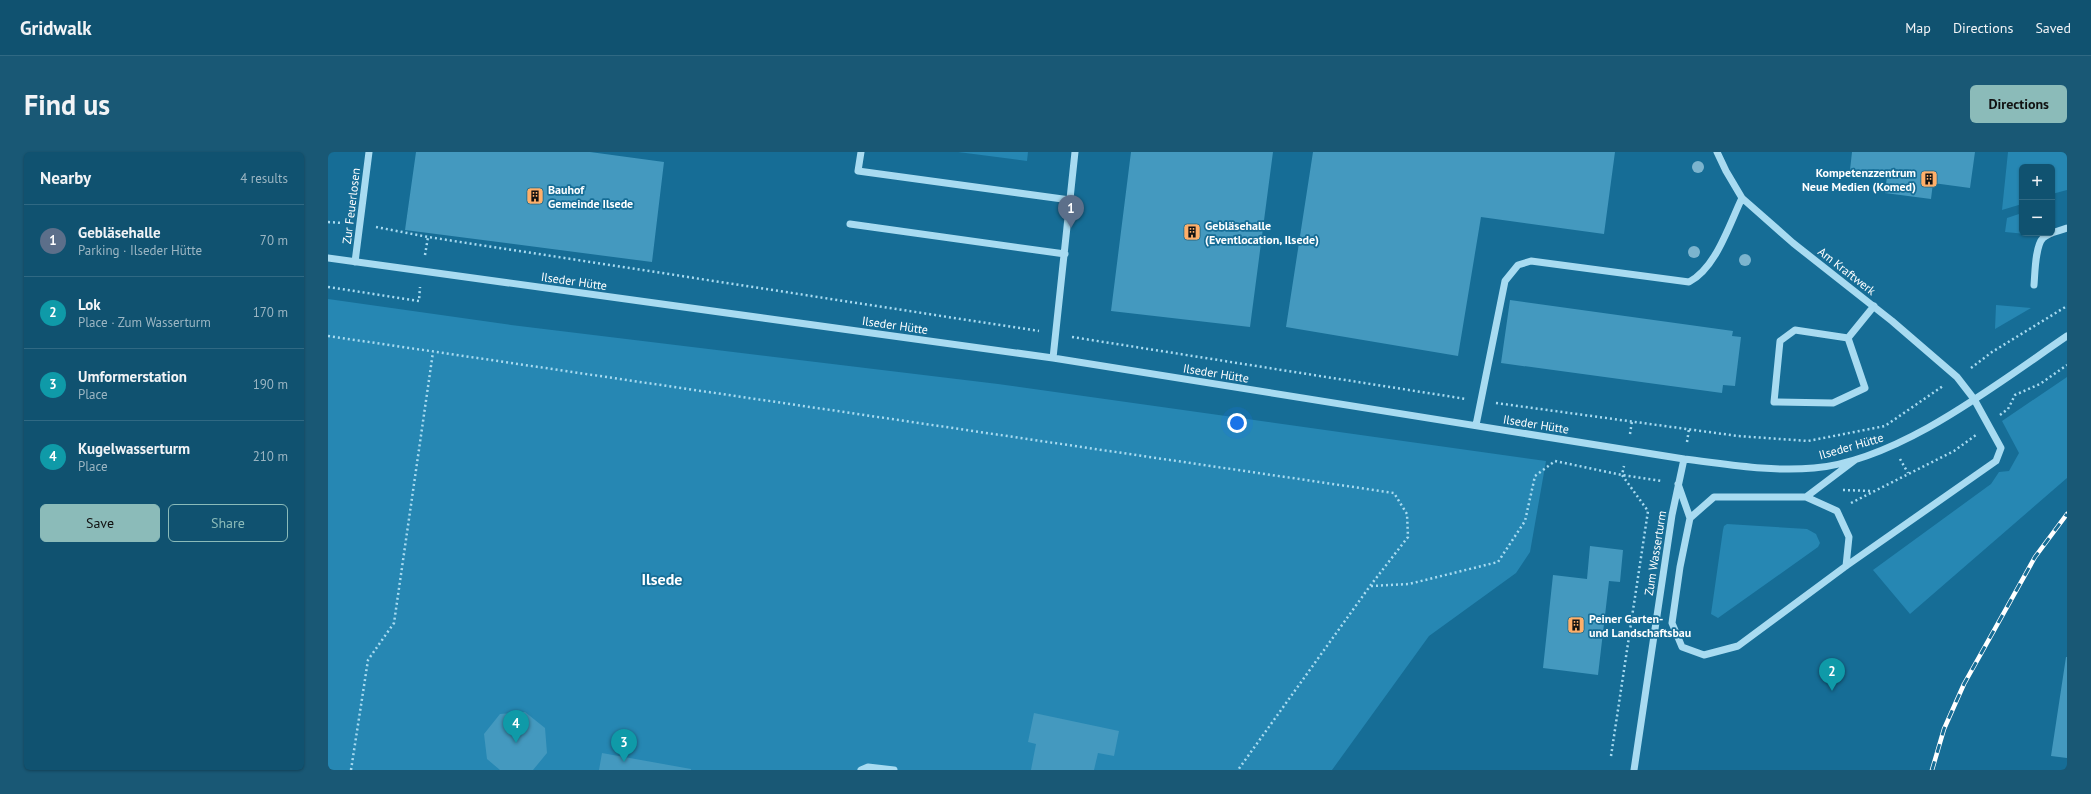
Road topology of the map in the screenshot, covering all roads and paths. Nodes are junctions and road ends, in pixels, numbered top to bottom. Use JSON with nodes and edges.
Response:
{"nodes":[{"id":1,"x":369,"y":152,"type":"edge"},
{"id":2,"x":861,"y":152,"type":"edge"},
{"id":3,"x":1075,"y":152,"type":"edge"},
{"id":4,"x":1717,"y":152,"type":"edge"},
{"id":5,"x":1742,"y":198,"type":"junction"},
{"id":6,"x":1070,"y":200,"type":"junction"},
{"id":7,"x":328,"y":222,"type":"edge"},
{"id":8,"x":360,"y":224,"type":"junction"},
{"id":9,"x":850,"y":224,"type":"dead end"},
{"id":10,"x":2067,"y":228,"type":"edge"},
{"id":11,"x":1065,"y":254,"type":"junction"},
{"id":12,"x":328,"y":258,"type":"edge"},
{"id":13,"x":355,"y":262,"type":"junction"},
{"id":14,"x":2034,"y":285,"type":"dead end"},
{"id":15,"x":1874,"y":306,"type":"junction"},
{"id":16,"x":2067,"y":306,"type":"edge"},
{"id":17,"x":1056,"y":334,"type":"junction"},
{"id":18,"x":328,"y":336,"type":"edge"},
{"id":19,"x":2067,"y":336,"type":"edge"},
{"id":20,"x":1848,"y":338,"type":"junction"},
{"id":21,"x":433,"y":352,"type":"junction"},
{"id":22,"x":1053,"y":358,"type":"junction"},
{"id":23,"x":1957,"y":377,"type":"junction"},
{"id":24,"x":1974,"y":399,"type":"junction"},
{"id":25,"x":1480,"y":401,"type":"junction"},
{"id":26,"x":1476,"y":425,"type":"junction"},
{"id":27,"x":1684,"y":459,"type":"junction"},
{"id":28,"x":1857,"y":459,"type":"junction"},
{"id":29,"x":1678,"y":484,"type":"junction"},
{"id":30,"x":1872,"y":491,"type":"dead end"},
{"id":31,"x":1806,"y":497,"type":"junction"},
{"id":32,"x":1837,"y":511,"type":"junction"},
{"id":33,"x":1690,"y":518,"type":"junction"},
{"id":34,"x":1846,"y":566,"type":"junction"},
{"id":35,"x":1370,"y":586,"type":"junction"},
{"id":36,"x":1611,"y":756,"type":"dead end"},
{"id":37,"x":351,"y":770,"type":"edge"},
{"id":38,"x":861,"y":770,"type":"edge"},
{"id":39,"x":894,"y":770,"type":"edge"},
{"id":40,"x":1238,"y":770,"type":"edge"},
{"id":41,"x":1634,"y":770,"type":"edge"}],
"edges":[{"from":1,"to":8,"type":"street","name":"Zur Feuerlosen"},
{"from":2,"to":6,"type":"street"},
{"from":3,"to":6,"type":"street"},
{"from":4,"to":5,"type":"street","name":"Am Kraftwerk"},
{"from":5,"to":15,"type":"street","name":"Am Kraftwerk"},
{"from":5,"to":25,"type":"street"},
{"from":6,"to":11,"type":"street"},
{"from":7,"to":8,"type":"path"},
{"from":8,"to":13,"type":"street","name":"Zur Feuerlosen"},
{"from":8,"to":17,"type":"path"},
{"from":9,"to":11,"type":"street"},
{"from":10,"to":14,"type":"street"},
{"from":11,"to":17,"type":"street"},
{"from":12,"to":13,"type":"street","name":"Ilseder Hütte"},
{"from":13,"to":22,"type":"street","name":"Ilseder Hütte"},
{"from":15,"to":20,"type":"street"},
{"from":15,"to":23,"type":"street","name":"Am Kraftwerk"},
{"from":16,"to":23,"type":"path"},
{"from":17,"to":22,"type":"street"},
{"from":17,"to":25,"type":"path"},
{"from":18,"to":21,"type":"path"},
{"from":19,"to":24,"type":"street","name":"Ilseder Hütte"},
{"from":20,"to":20,"type":"street"},
{"from":21,"to":35,"type":"path"},
{"from":21,"to":37,"type":"path"},
{"from":22,"to":26,"type":"street","name":"Ilseder Hütte"},
{"from":23,"to":24,"type":"street","name":"Am Kraftwerk"},
{"from":23,"to":25,"type":"path"},
{"from":24,"to":28,"type":"street","name":"Ilseder Hütte"},
{"from":24,"to":34,"type":"street","name":"Am Kraftwerk"},
{"from":25,"to":26,"type":"street"},
{"from":26,"to":27,"type":"street","name":"Ilseder Hütte"},
{"from":27,"to":28,"type":"street","name":"Ilseder Hütte"},
{"from":27,"to":29,"type":"street","name":"Zum Wasserturm"},
{"from":28,"to":31,"type":"street"},
{"from":29,"to":33,"type":"street"},
{"from":29,"to":41,"type":"street","name":"Zum Wasserturm"},
{"from":30,"to":32,"type":"path"},
{"from":31,"to":32,"type":"street"},
{"from":31,"to":33,"type":"street"},
{"from":32,"to":34,"type":"street"},
{"from":33,"to":34,"type":"street","name":"Am Kraftwerk"},
{"from":35,"to":36,"type":"path"},
{"from":35,"to":40,"type":"path"},
{"from":38,"to":39,"type":"street"}]}
